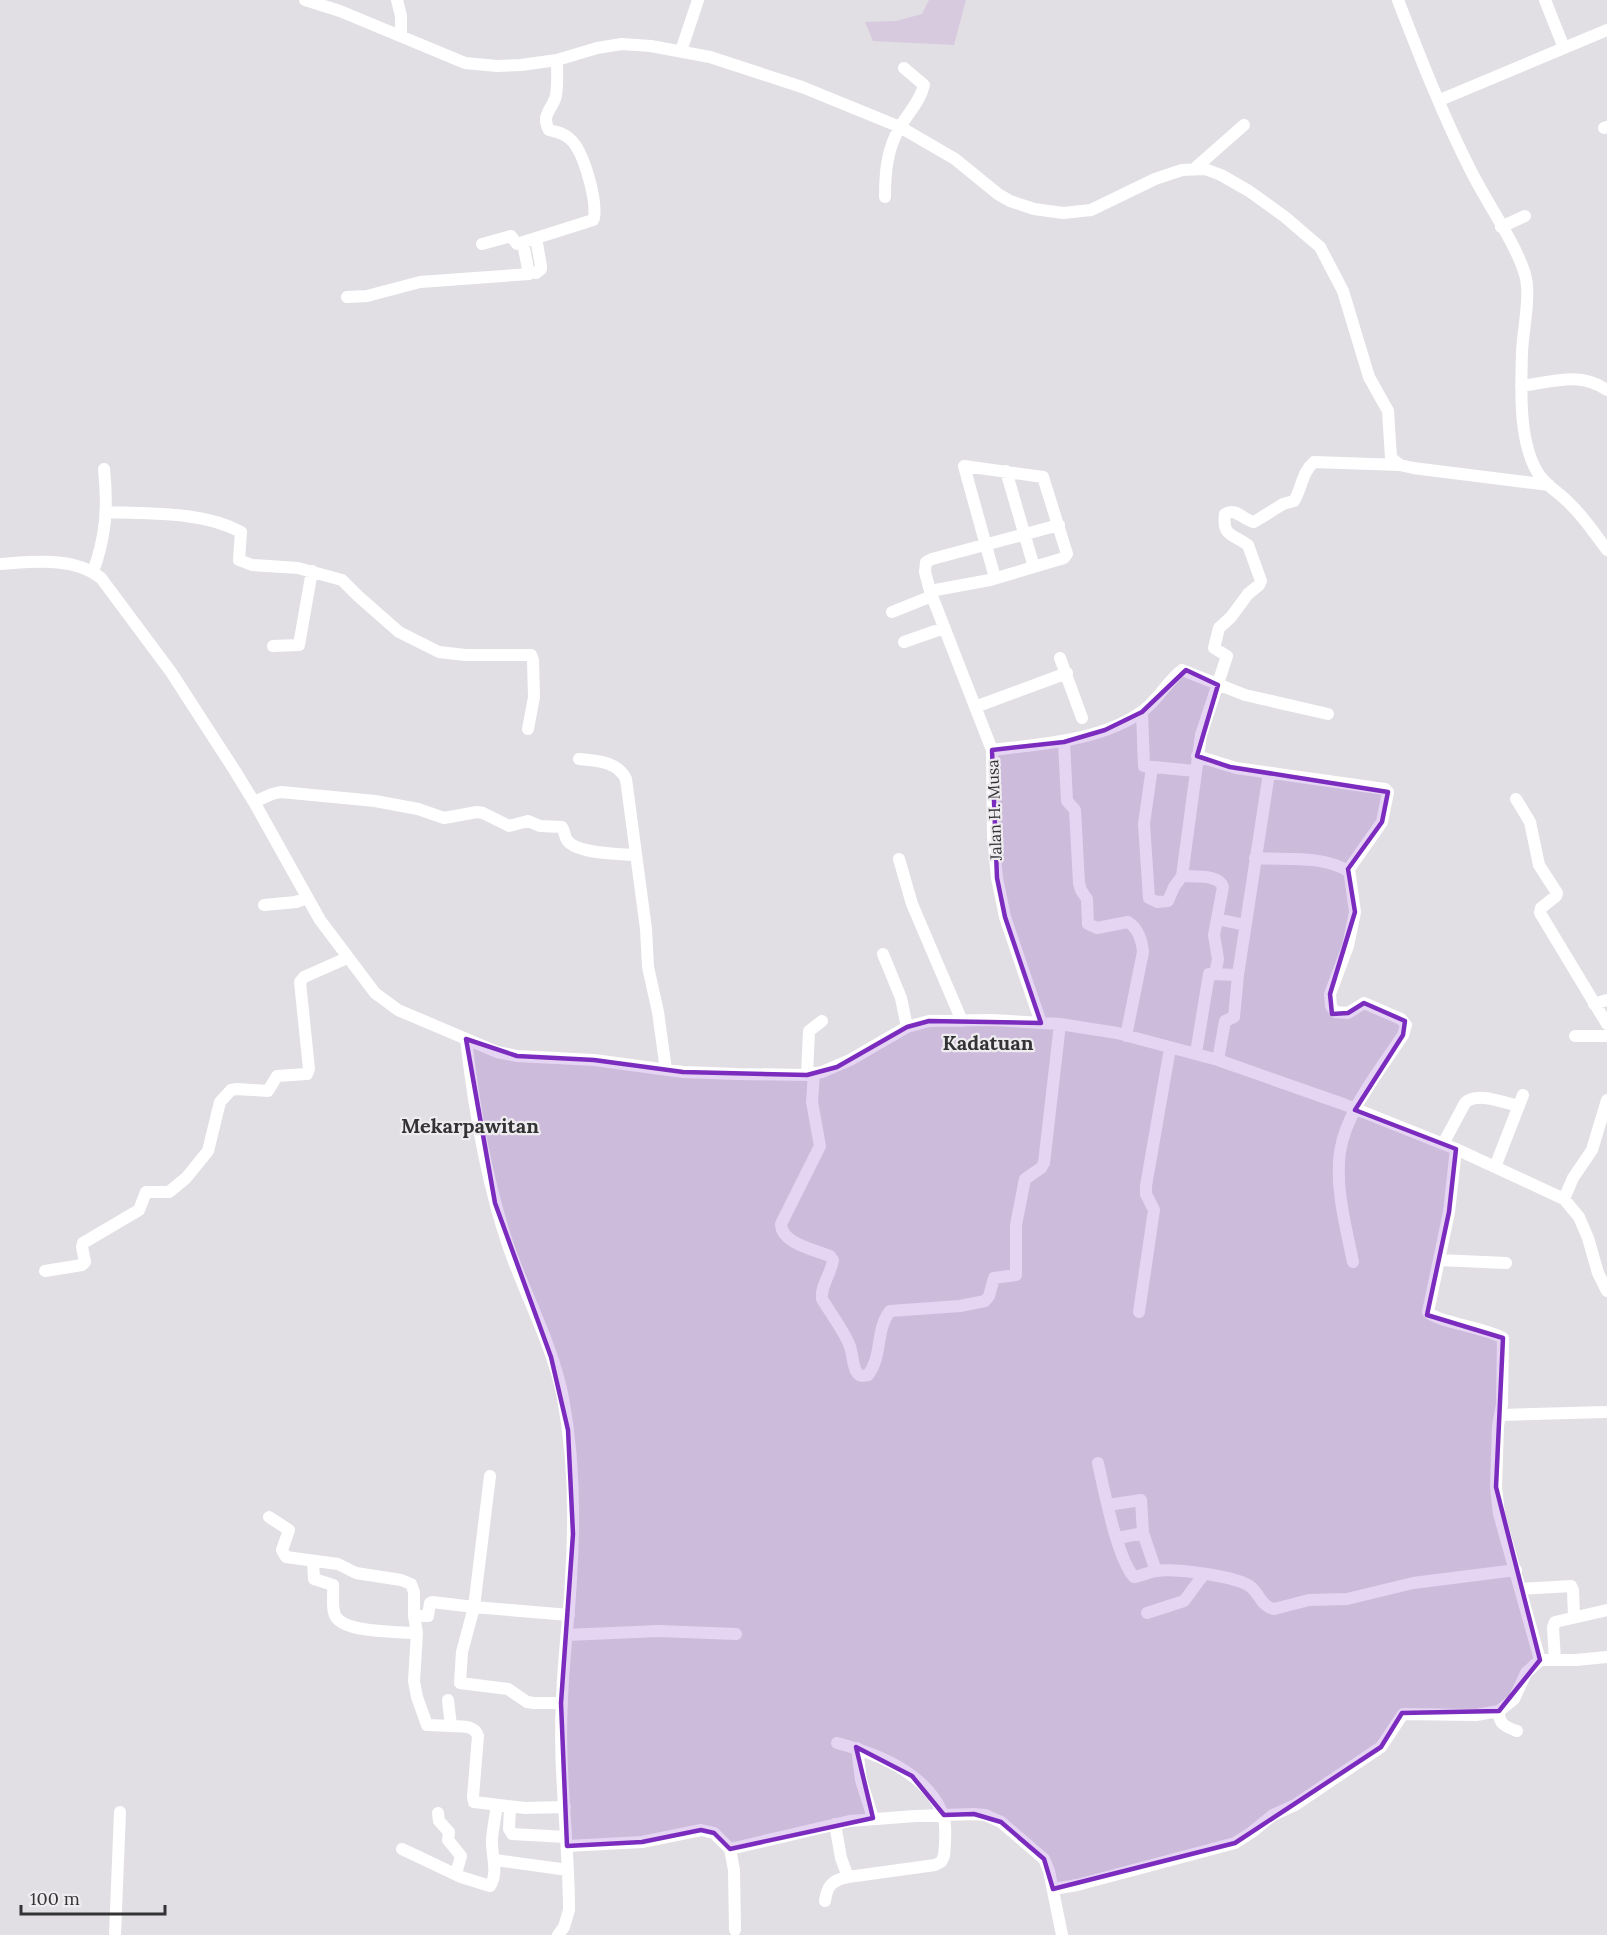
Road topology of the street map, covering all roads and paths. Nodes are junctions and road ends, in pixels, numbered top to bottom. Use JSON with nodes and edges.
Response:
{"nodes":[{"id":1,"x":305,"y":0,"type":"edge"},
{"id":2,"x":397,"y":0,"type":"edge"},
{"id":3,"x":698,"y":0,"type":"edge"},
{"id":4,"x":1398,"y":0,"type":"edge"},
{"id":5,"x":1545,"y":0,"type":"edge"},
{"id":6,"x":1607,"y":30,"type":"edge"},
{"id":7,"x":401,"y":36,"type":"junction"},
{"id":8,"x":1564,"y":48,"type":"junction"},
{"id":9,"x":681,"y":51,"type":"junction"},
{"id":10,"x":557,"y":60,"type":"junction"},
{"id":11,"x":904,"y":68,"type":"dead end"},
{"id":12,"x":1440,"y":100,"type":"junction"},
{"id":13,"x":1244,"y":125,"type":"dead end"},
{"id":14,"x":900,"y":127,"type":"junction"},
{"id":15,"x":1194,"y":168,"type":"junction"},
{"id":16,"x":885,"y":197,"type":"dead end"},
{"id":17,"x":1525,"y":216,"type":"dead end"},
{"id":18,"x":1501,"y":226,"type":"junction"},
{"id":19,"x":536,"y":238,"type":"junction"},
{"id":20,"x":523,"y":243,"type":"junction"},
{"id":21,"x":482,"y":244,"type":"dead end"},
{"id":22,"x":536,"y":273,"type":"dead end"},
{"id":23,"x":347,"y":297,"type":"dead end"},
{"id":24,"x":1521,"y":386,"type":"junction"},
{"id":25,"x":1607,"y":390,"type":"edge"},
{"id":26,"x":1400,"y":465,"type":"junction"},
{"id":27,"x":105,"y":470,"type":"dead end"},
{"id":28,"x":1006,"y":471,"type":"junction"},
{"id":29,"x":1549,"y":485,"type":"junction"},
{"id":30,"x":106,"y":512,"type":"junction"},
{"id":31,"x":1059,"y":525,"type":"junction"},
{"id":32,"x":1025,"y":535,"type":"junction"},
{"id":33,"x":986,"y":544,"type":"junction"},
{"id":34,"x":1607,"y":550,"type":"edge"},
{"id":35,"x":0,"y":564,"type":"edge"},
{"id":36,"x":1034,"y":567,"type":"junction"},
{"id":37,"x":312,"y":571,"type":"junction"},
{"id":38,"x":93,"y":572,"type":"junction"},
{"id":39,"x":995,"y":578,"type":"junction"},
{"id":40,"x":931,"y":593,"type":"junction"},
{"id":41,"x":892,"y":612,"type":"dead end"},
{"id":42,"x":944,"y":628,"type":"junction"},
{"id":43,"x":904,"y":642,"type":"dead end"},
{"id":44,"x":273,"y":646,"type":"dead end"},
{"id":45,"x":1060,"y":658,"type":"dead end"},
{"id":46,"x":1067,"y":674,"type":"junction"},
{"id":47,"x":1218,"y":685,"type":"junction"},
{"id":48,"x":975,"y":707,"type":"junction"},
{"id":49,"x":1142,"y":712,"type":"junction"},
{"id":50,"x":1328,"y":714,"type":"dead end"},
{"id":51,"x":1082,"y":718,"type":"dead end"},
{"id":52,"x":528,"y":729,"type":"dead end"},
{"id":53,"x":1064,"y":742,"type":"junction"},
{"id":54,"x":992,"y":750,"type":"junction"},
{"id":55,"x":1197,"y":756,"type":"junction"},
{"id":56,"x":579,"y":759,"type":"dead end"},
{"id":57,"x":1152,"y":767,"type":"junction"},
{"id":58,"x":1195,"y":771,"type":"junction"},
{"id":59,"x":1269,"y":773,"type":"junction"},
{"id":60,"x":1516,"y":799,"type":"dead end"},
{"id":61,"x":254,"y":802,"type":"junction"},
{"id":62,"x":636,"y":855,"type":"junction"},
{"id":63,"x":1256,"y":858,"type":"junction"},
{"id":64,"x":899,"y":860,"type":"dead end"},
{"id":65,"x":1348,"y":871,"type":"junction"},
{"id":66,"x":1182,"y":876,"type":"junction"},
{"id":67,"x":307,"y":898,"type":"junction"},
{"id":68,"x":264,"y":905,"type":"dead end"},
{"id":69,"x":1217,"y":920,"type":"junction"},
{"id":70,"x":1245,"y":925,"type":"junction"},
{"id":71,"x":883,"y":954,"type":"dead end"},
{"id":72,"x":347,"y":958,"type":"junction"},
{"id":73,"x":1215,"y":974,"type":"junction"},
{"id":74,"x":1238,"y":975,"type":"junction"},
{"id":75,"x":1607,"y":1000,"type":"edge"},
{"id":76,"x":1594,"y":1004,"type":"junction"},
{"id":77,"x":822,"y":1021,"type":"dead end"},
{"id":78,"x":962,"y":1021,"type":"junction"},
{"id":79,"x":1041,"y":1023,"type":"junction"},
{"id":80,"x":1060,"y":1024,"type":"junction"},
{"id":81,"x":1607,"y":1024,"type":"edge"},
{"id":82,"x":908,"y":1027,"type":"junction"},
{"id":83,"x":1126,"y":1036,"type":"junction"},
{"id":84,"x":1575,"y":1036,"type":"dead end"},
{"id":85,"x":1607,"y":1036,"type":"edge"},
{"id":86,"x":466,"y":1039,"type":"junction"},
{"id":87,"x":1170,"y":1048,"type":"junction"},
{"id":88,"x":1196,"y":1053,"type":"junction"},
{"id":89,"x":1218,"y":1060,"type":"junction"},
{"id":90,"x":666,"y":1070,"type":"junction"},
{"id":91,"x":811,"y":1074,"type":"junction"},
{"id":92,"x":1607,"y":1100,"type":"edge"},
{"id":93,"x":1355,"y":1110,"type":"junction"},
{"id":94,"x":1443,"y":1144,"type":"junction"},
{"id":95,"x":1456,"y":1149,"type":"junction"},
{"id":96,"x":1495,"y":1167,"type":"junction"},
{"id":97,"x":1564,"y":1199,"type":"junction"},
{"id":98,"x":1439,"y":1260,"type":"junction"},
{"id":99,"x":1353,"y":1262,"type":"dead end"},
{"id":100,"x":1506,"y":1263,"type":"dead end"},
{"id":101,"x":45,"y":1271,"type":"dead end"},
{"id":102,"x":1607,"y":1291,"type":"edge"},
{"id":103,"x":1139,"y":1312,"type":"dead end"},
{"id":104,"x":1607,"y":1412,"type":"edge"},
{"id":105,"x":1501,"y":1415,"type":"junction"},
{"id":106,"x":1098,"y":1463,"type":"dead end"},
{"id":107,"x":490,"y":1476,"type":"dead end"},
{"id":108,"x":1108,"y":1505,"type":"junction"},
{"id":109,"x":269,"y":1517,"type":"dead end"},
{"id":110,"x":1143,"y":1533,"type":"junction"},
{"id":111,"x":1118,"y":1538,"type":"junction"},
{"id":112,"x":313,"y":1562,"type":"junction"},
{"id":113,"x":1516,"y":1570,"type":"junction"},
{"id":114,"x":1156,"y":1571,"type":"junction"},
{"id":115,"x":1203,"y":1574,"type":"junction"},
{"id":116,"x":1521,"y":1589,"type":"junction"},
{"id":117,"x":474,"y":1607,"type":"junction"},
{"id":118,"x":1607,"y":1610,"type":"edge"},
{"id":119,"x":1147,"y":1612,"type":"dead end"},
{"id":120,"x":568,"y":1615,"type":"junction"},
{"id":121,"x":414,"y":1616,"type":"junction"},
{"id":122,"x":1574,"y":1617,"type":"junction"},
{"id":123,"x":417,"y":1633,"type":"junction"},
{"id":124,"x":736,"y":1634,"type":"dead end"},
{"id":125,"x":567,"y":1635,"type":"junction"},
{"id":126,"x":1607,"y":1657,"type":"edge"},
{"id":127,"x":1540,"y":1660,"type":"junction"},
{"id":128,"x":1555,"y":1660,"type":"junction"},
{"id":129,"x":448,"y":1700,"type":"dead end"},
{"id":130,"x":561,"y":1703,"type":"junction"},
{"id":131,"x":1499,"y":1711,"type":"junction"},
{"id":132,"x":451,"y":1726,"type":"junction"},
{"id":133,"x":1517,"y":1731,"type":"dead end"},
{"id":134,"x":837,"y":1743,"type":"dead end"},
{"id":135,"x":857,"y":1748,"type":"junction"},
{"id":136,"x":503,"y":1806,"type":"junction"},
{"id":137,"x":564,"y":1807,"type":"junction"},
{"id":138,"x":120,"y":1812,"type":"dead end"},
{"id":139,"x":438,"y":1813,"type":"dead end"},
{"id":140,"x":944,"y":1815,"type":"junction"},
{"id":141,"x":873,"y":1818,"type":"junction"},
{"id":142,"x":835,"y":1824,"type":"junction"},
{"id":143,"x":566,"y":1842,"type":"junction"},
{"id":144,"x":402,"y":1849,"type":"dead end"},
{"id":145,"x":730,"y":1849,"type":"junction"},
{"id":146,"x":495,"y":1860,"type":"junction"},
{"id":147,"x":568,"y":1870,"type":"junction"},
{"id":148,"x":456,"y":1874,"type":"junction"},
{"id":149,"x":848,"y":1877,"type":"junction"},
{"id":150,"x":1053,"y":1889,"type":"junction"},
{"id":151,"x":825,"y":1901,"type":"dead end"},
{"id":152,"x":735,"y":1930,"type":"dead end"},
{"id":153,"x":115,"y":1935,"type":"edge"},
{"id":154,"x":558,"y":1935,"type":"edge"},
{"id":155,"x":1062,"y":1935,"type":"edge"}],
"edges":[{"from":1,"to":7,"type":"street"},
{"from":2,"to":7,"type":"street"},
{"from":3,"to":9,"type":"street"},
{"from":4,"to":12,"type":"street"},
{"from":5,"to":8,"type":"street"},
{"from":6,"to":8,"type":"street"},
{"from":7,"to":10,"type":"street"},
{"from":8,"to":12,"type":"street"},
{"from":9,"to":10,"type":"street"},
{"from":9,"to":14,"type":"street"},
{"from":10,"to":19,"type":"street"},
{"from":11,"to":14,"type":"street"},
{"from":12,"to":18,"type":"street"},
{"from":13,"to":15,"type":"street"},
{"from":14,"to":15,"type":"street"},
{"from":14,"to":16,"type":"street"},
{"from":15,"to":26,"type":"street"},
{"from":17,"to":18,"type":"street"},
{"from":18,"to":24,"type":"street"},
{"from":19,"to":20,"type":"street"},
{"from":19,"to":22,"type":"street"},
{"from":20,"to":21,"type":"street"},
{"from":20,"to":23,"type":"street"},
{"from":24,"to":25,"type":"street"},
{"from":24,"to":29,"type":"street"},
{"from":26,"to":29,"type":"street"},
{"from":26,"to":47,"type":"street"},
{"from":27,"to":30,"type":"street"},
{"from":28,"to":31,"type":"street"},
{"from":28,"to":32,"type":"street"},
{"from":28,"to":33,"type":"street"},
{"from":29,"to":34,"type":"street"},
{"from":30,"to":37,"type":"street"},
{"from":30,"to":38,"type":"street"},
{"from":31,"to":32,"type":"street"},
{"from":31,"to":36,"type":"street"},
{"from":32,"to":33,"type":"street"},
{"from":32,"to":36,"type":"street"},
{"from":33,"to":39,"type":"street"},
{"from":33,"to":40,"type":"street","name":"Jalan H. Musa"},
{"from":35,"to":38,"type":"street"},
{"from":36,"to":39,"type":"street"},
{"from":37,"to":44,"type":"street"},
{"from":37,"to":52,"type":"street"},
{"from":38,"to":61,"type":"street"},
{"from":39,"to":40,"type":"street"},
{"from":40,"to":41,"type":"street"},
{"from":40,"to":42,"type":"street","name":"Jalan H. Musa"},
{"from":42,"to":43,"type":"street"},
{"from":42,"to":48,"type":"street","name":"Jalan H. Musa"},
{"from":45,"to":46,"type":"street"},
{"from":46,"to":48,"type":"street"},
{"from":46,"to":51,"type":"street"},
{"from":47,"to":49,"type":"street"},
{"from":47,"to":50,"type":"street"},
{"from":47,"to":55,"type":"street"},
{"from":48,"to":54,"type":"street","name":"Jalan H. Musa"},
{"from":49,"to":53,"type":"street"},
{"from":49,"to":57,"type":"street"},
{"from":53,"to":54,"type":"street"},
{"from":53,"to":83,"type":"street"},
{"from":54,"to":79,"type":"street","name":"Jalan H. Musa"},
{"from":55,"to":58,"type":"street"},
{"from":55,"to":59,"type":"street"},
{"from":56,"to":62,"type":"street"},
{"from":57,"to":58,"type":"street"},
{"from":57,"to":66,"type":"street"},
{"from":58,"to":66,"type":"street"},
{"from":59,"to":63,"type":"street"},
{"from":59,"to":65,"type":"street"},
{"from":60,"to":76,"type":"street"},
{"from":61,"to":62,"type":"street"},
{"from":61,"to":67,"type":"street"},
{"from":62,"to":90,"type":"street"},
{"from":63,"to":65,"type":"street"},
{"from":63,"to":70,"type":"street"},
{"from":64,"to":78,"type":"street"},
{"from":65,"to":93,"type":"street"},
{"from":66,"to":69,"type":"street"},
{"from":67,"to":68,"type":"street"},
{"from":67,"to":72,"type":"street"},
{"from":69,"to":70,"type":"street"},
{"from":69,"to":73,"type":"street"},
{"from":70,"to":74,"type":"street"},
{"from":71,"to":82,"type":"street"},
{"from":72,"to":86,"type":"street"},
{"from":72,"to":101,"type":"street"},
{"from":73,"to":74,"type":"street"},
{"from":73,"to":88,"type":"street"},
{"from":74,"to":89,"type":"street"},
{"from":75,"to":76,"type":"street"},
{"from":76,"to":81,"type":"street"},
{"from":77,"to":91,"type":"street"},
{"from":78,"to":79,"type":"street"},
{"from":78,"to":82,"type":"street"},
{"from":79,"to":80,"type":"street"},
{"from":80,"to":83,"type":"street"},
{"from":80,"to":91,"type":"street"},
{"from":82,"to":91,"type":"street"},
{"from":83,"to":87,"type":"street"},
{"from":84,"to":85,"type":"street"},
{"from":86,"to":90,"type":"street"},
{"from":86,"to":120,"type":"street"},
{"from":87,"to":88,"type":"street"},
{"from":87,"to":103,"type":"street"},
{"from":88,"to":89,"type":"street"},
{"from":89,"to":93,"type":"street"},
{"from":90,"to":91,"type":"street"},
{"from":92,"to":97,"type":"street"},
{"from":93,"to":94,"type":"street"},
{"from":93,"to":99,"type":"street"},
{"from":94,"to":95,"type":"street"},
{"from":94,"to":96,"type":"street"},
{"from":95,"to":96,"type":"street"},
{"from":95,"to":98,"type":"street"},
{"from":96,"to":97,"type":"street"},
{"from":97,"to":102,"type":"street"},
{"from":98,"to":100,"type":"street"},
{"from":98,"to":105,"type":"street"},
{"from":104,"to":105,"type":"street"},
{"from":105,"to":113,"type":"street"},
{"from":106,"to":108,"type":"street"},
{"from":107,"to":117,"type":"street"},
{"from":108,"to":110,"type":"street"},
{"from":108,"to":111,"type":"street"},
{"from":109,"to":112,"type":"street"},
{"from":110,"to":111,"type":"street"},
{"from":110,"to":114,"type":"street"},
{"from":111,"to":114,"type":"street"},
{"from":112,"to":121,"type":"street"},
{"from":112,"to":123,"type":"street"},
{"from":113,"to":115,"type":"street"},
{"from":113,"to":116,"type":"street"},
{"from":114,"to":115,"type":"street"},
{"from":115,"to":119,"type":"street"},
{"from":116,"to":122,"type":"street"},
{"from":116,"to":127,"type":"street"},
{"from":117,"to":120,"type":"street"},
{"from":117,"to":121,"type":"street"},
{"from":117,"to":130,"type":"street"},
{"from":118,"to":122,"type":"street"},
{"from":120,"to":125,"type":"street"},
{"from":121,"to":123,"type":"street"},
{"from":122,"to":128,"type":"street"},
{"from":123,"to":132,"type":"street"},
{"from":124,"to":125,"type":"street"},
{"from":125,"to":130,"type":"street"},
{"from":126,"to":128,"type":"street"},
{"from":127,"to":128,"type":"street"},
{"from":127,"to":131,"type":"street"},
{"from":129,"to":132,"type":"street"},
{"from":130,"to":137,"type":"street"},
{"from":131,"to":133,"type":"street"},
{"from":131,"to":150,"type":"street"},
{"from":132,"to":136,"type":"street"},
{"from":134,"to":135,"type":"street"},
{"from":135,"to":140,"type":"street"},
{"from":135,"to":141,"type":"street"},
{"from":136,"to":137,"type":"street"},
{"from":136,"to":143,"type":"street"},
{"from":136,"to":146,"type":"street"},
{"from":137,"to":143,"type":"street"},
{"from":138,"to":153,"type":"street"},
{"from":139,"to":148,"type":"street"},
{"from":140,"to":141,"type":"street"},
{"from":140,"to":149,"type":"street"},
{"from":140,"to":150,"type":"street"},
{"from":141,"to":142,"type":"street"},
{"from":142,"to":145,"type":"street"},
{"from":142,"to":149,"type":"street"},
{"from":143,"to":145,"type":"street"},
{"from":143,"to":147,"type":"street"},
{"from":144,"to":148,"type":"street"},
{"from":145,"to":152,"type":"street"},
{"from":146,"to":147,"type":"street"},
{"from":146,"to":148,"type":"street"},
{"from":147,"to":154,"type":"street"},
{"from":149,"to":151,"type":"street"},
{"from":150,"to":155,"type":"street"}]}
